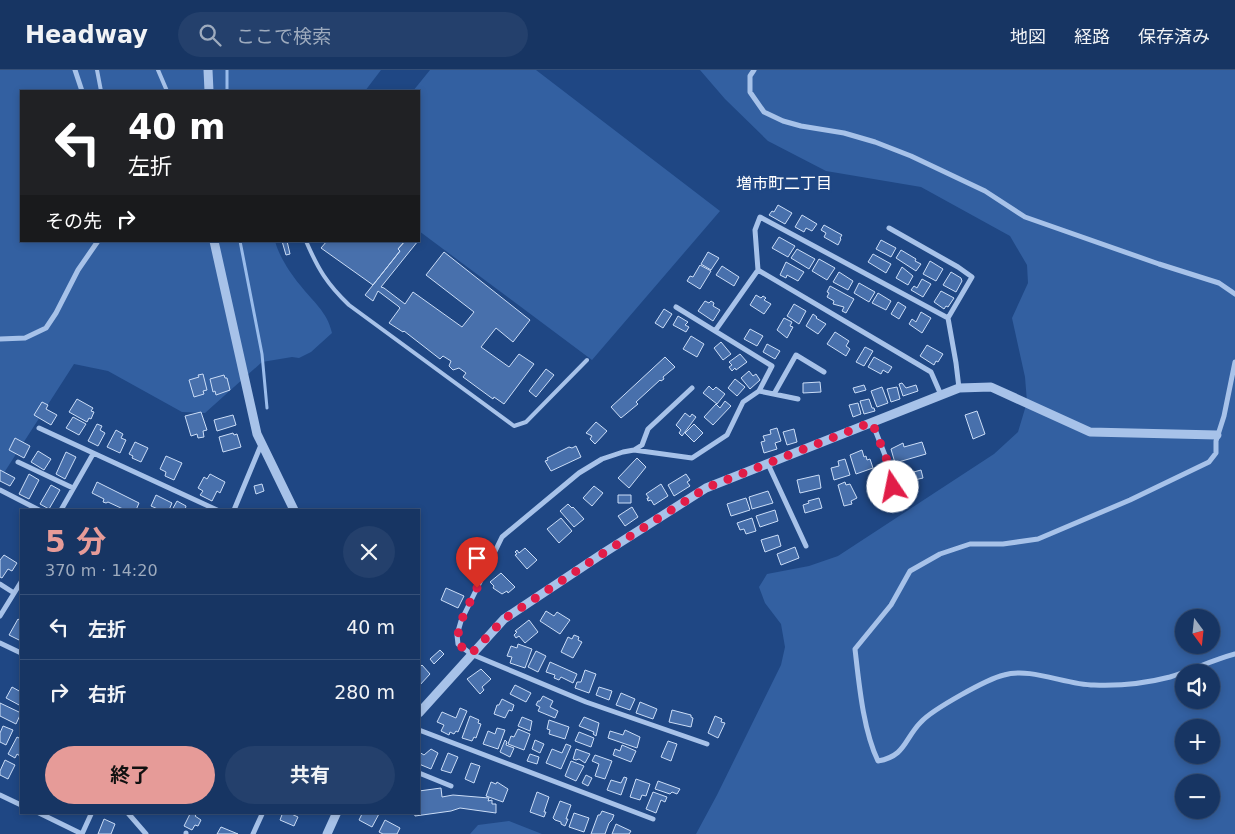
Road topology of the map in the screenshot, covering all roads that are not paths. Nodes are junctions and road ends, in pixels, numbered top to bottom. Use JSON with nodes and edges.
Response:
{"nodes":[{"id":1,"x":74,"y":70,"type":"edge"},
{"id":2,"x":97,"y":70,"type":"edge"},
{"id":3,"x":158,"y":70,"type":"edge"},
{"id":4,"x":208,"y":70,"type":"edge"},
{"id":5,"x":754,"y":70,"type":"edge"},
{"id":6,"x":82,"y":90,"type":"edge"},
{"id":7,"x":101,"y":90,"type":"edge"},
{"id":8,"x":167,"y":90,"type":"edge"},
{"id":9,"x":209,"y":90,"type":"edge"},
{"id":10,"x":888,"y":228,"type":"dead end"},
{"id":11,"x":97,"y":242,"type":"edge"},
{"id":12,"x":214,"y":242,"type":"edge"},
{"id":13,"x":306,"y":242,"type":"edge"},
{"id":14,"x":758,"y":270,"type":"junction"},
{"id":15,"x":1235,"y":294,"type":"edge"},
{"id":16,"x":676,"y":307,"type":"dead end"},
{"id":17,"x":948,"y":318,"type":"junction"},
{"id":18,"x":714,"y":330,"type":"junction"},
{"id":19,"x":0,"y":339,"type":"edge"},
{"id":20,"x":587,"y":360,"type":"dead end"},
{"id":21,"x":1235,"y":362,"type":"edge"},
{"id":22,"x":824,"y":372,"type":"dead end"},
{"id":23,"x":692,"y":388,"type":"dead end"},
{"id":24,"x":959,"y":388,"type":"junction"},
{"id":25,"x":759,"y":390,"type":"junction"},
{"id":26,"x":774,"y":394,"type":"junction"},
{"id":27,"x":941,"y":395,"type":"junction"},
{"id":28,"x":798,"y":399,"type":"dead end"},
{"id":29,"x":872,"y":422,"type":"junction"},
{"id":30,"x":39,"y":428,"type":"dead end"},
{"id":31,"x":1217,"y":435,"type":"junction"},
{"id":32,"x":261,"y":445,"type":"junction"},
{"id":33,"x":634,"y":450,"type":"junction"},
{"id":34,"x":93,"y":454,"type":"junction"},
{"id":35,"x":18,"y":462,"type":"dead end"},
{"id":36,"x":768,"y":464,"type":"junction"},
{"id":37,"x":893,"y":487,"type":"dead end"},
{"id":38,"x":73,"y":488,"type":"junction"},
{"id":39,"x":0,"y":490,"type":"edge"},
{"id":40,"x":37,"y":509,"type":"edge"},
{"id":41,"x":62,"y":509,"type":"edge"},
{"id":42,"x":215,"y":509,"type":"edge"},
{"id":43,"x":234,"y":509,"type":"edge"},
{"id":44,"x":293,"y":509,"type":"edge"},
{"id":45,"x":806,"y":546,"type":"dead end"},
{"id":46,"x":0,"y":584,"type":"edge"},
{"id":47,"x":20,"y":584,"type":"edge"},
{"id":48,"x":14,"y":593,"type":"junction"},
{"id":49,"x":0,"y":616,"type":"edge"},
{"id":50,"x":0,"y":643,"type":"edge"},
{"id":51,"x":20,"y":653,"type":"edge"},
{"id":52,"x":471,"y":654,"type":"junction"},
{"id":53,"x":1235,"y":654,"type":"edge"},
{"id":54,"x":420,"y":712,"type":"edge"},
{"id":55,"x":420,"y":730,"type":"edge"},
{"id":56,"x":707,"y":744,"type":"dead end"},
{"id":57,"x":420,"y":773,"type":"edge"},
{"id":58,"x":450,"y":786,"type":"dead end"},
{"id":59,"x":0,"y":796,"type":"edge"},
{"id":60,"x":20,"y":805,"type":"edge"},
{"id":61,"x":40,"y":814,"type":"edge"},
{"id":62,"x":91,"y":814,"type":"edge"},
{"id":63,"x":129,"y":814,"type":"edge"},
{"id":64,"x":262,"y":814,"type":"edge"},
{"id":65,"x":336,"y":814,"type":"edge"},
{"id":66,"x":653,"y":819,"type":"dead end"},
{"id":67,"x":146,"y":834,"type":"edge"},
{"id":68,"x":253,"y":834,"type":"edge"},
{"id":69,"x":327,"y":834,"type":"edge"}],
"edges":[{"from":1,"to":6,"type":"street"},
{"from":2,"to":7,"type":"lane"},
{"from":3,"to":8,"type":"lane"},
{"from":4,"to":9,"type":"street"},
{"from":5,"to":15,"type":"street"},
{"from":10,"to":17,"type":"street"},
{"from":11,"to":19,"type":"street"},
{"from":12,"to":32,"type":"street"},
{"from":13,"to":20,"type":"lane"},
{"from":14,"to":17,"type":"street"},
{"from":14,"to":18,"type":"street"},
{"from":14,"to":27,"type":"street"},
{"from":16,"to":18,"type":"street"},
{"from":17,"to":24,"type":"street"},
{"from":18,"to":25,"type":"street"},
{"from":21,"to":31,"type":"street"},
{"from":22,"to":26,"type":"street"},
{"from":23,"to":33,"type":"street"},
{"from":24,"to":27,"type":"street"},
{"from":24,"to":31,"type":"street"},
{"from":25,"to":26,"type":"street"},
{"from":25,"to":33,"type":"street"},
{"from":26,"to":28,"type":"street"},
{"from":27,"to":29,"type":"street"},
{"from":29,"to":36,"type":"street"},
{"from":29,"to":37,"type":"street"},
{"from":30,"to":34,"type":"street"},
{"from":31,"to":53,"type":"street"},
{"from":32,"to":43,"type":"street"},
{"from":32,"to":44,"type":"street"},
{"from":33,"to":52,"type":"street"},
{"from":34,"to":38,"type":"street"},
{"from":34,"to":42,"type":"street"},
{"from":35,"to":38,"type":"street"},
{"from":36,"to":45,"type":"street"},
{"from":36,"to":52,"type":"street"},
{"from":38,"to":41,"type":"street"},
{"from":39,"to":40,"type":"street"},
{"from":46,"to":48,"type":"street"},
{"from":47,"to":48,"type":"street"},
{"from":48,"to":49,"type":"street"},
{"from":50,"to":51,"type":"street"},
{"from":52,"to":54,"type":"street"},
{"from":52,"to":56,"type":"street"},
{"from":55,"to":66,"type":"street"},
{"from":57,"to":58,"type":"street"},
{"from":59,"to":60,"type":"street"},
{"from":61,"to":62,"type":"street"},
{"from":63,"to":67,"type":"street"},
{"from":64,"to":68,"type":"street"},
{"from":65,"to":69,"type":"street"}]}
